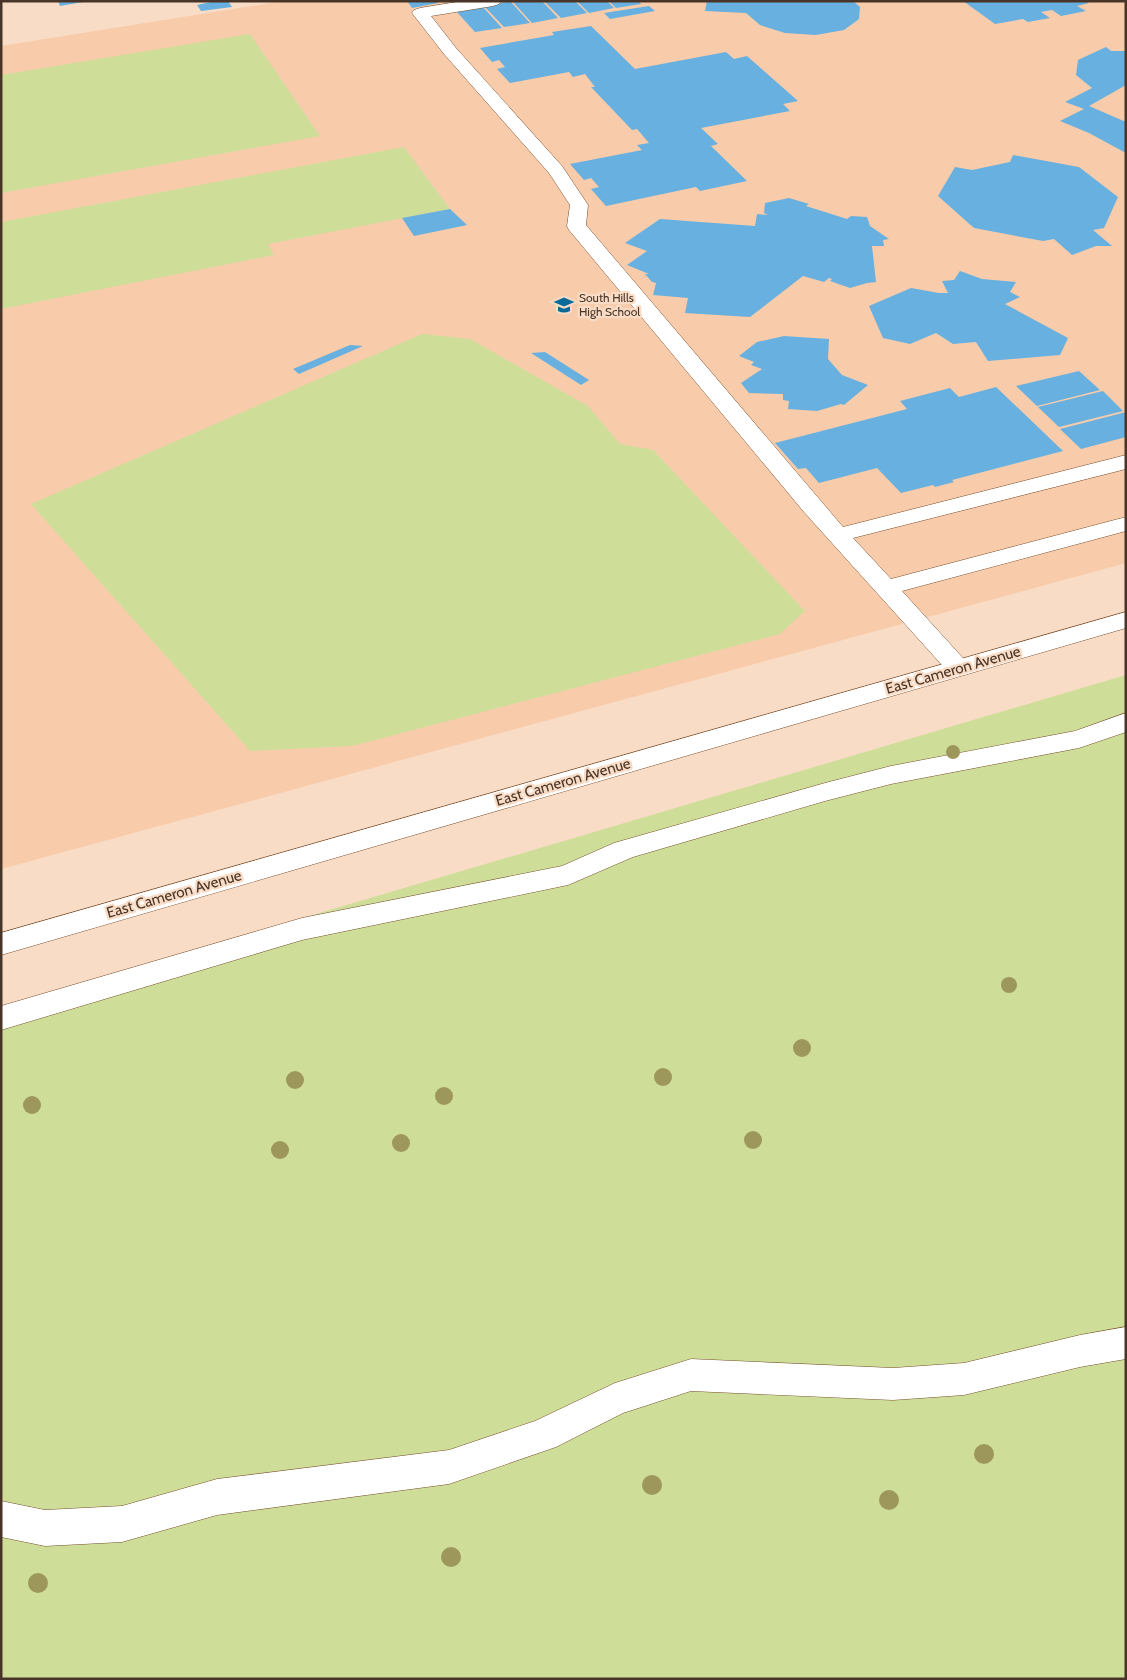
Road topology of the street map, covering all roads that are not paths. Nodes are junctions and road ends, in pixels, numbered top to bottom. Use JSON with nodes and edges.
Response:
{"nodes":[{"id":1,"x":493,"y":1,"type":"edge"},
{"id":2,"x":1126,"y":462,"type":"edge"},
{"id":3,"x":1126,"y":524,"type":"edge"},
{"id":4,"x":838,"y":535,"type":"junction"},
{"id":5,"x":886,"y":588,"type":"junction"},
{"id":6,"x":1126,"y":620,"type":"edge"},
{"id":7,"x":959,"y":668,"type":"junction"},
{"id":8,"x":1126,"y":722,"type":"edge"},
{"id":9,"x":1,"y":944,"type":"edge"},
{"id":10,"x":1,"y":1018,"type":"edge"},
{"id":11,"x":1126,"y":1344,"type":"edge"},
{"id":12,"x":1,"y":1519,"type":"edge"}],
"edges":[{"from":1,"to":4,"type":"main road"},
{"from":2,"to":4,"type":"main road"},
{"from":3,"to":5,"type":"main road"},
{"from":4,"to":5,"type":"main road"},
{"from":5,"to":7,"type":"main road"},
{"from":6,"to":7,"type":"main road","name":"East Cameron Avenue"},
{"from":7,"to":9,"type":"main road","name":"East Cameron Avenue"},
{"from":8,"to":10,"type":"main road"},
{"from":11,"to":12,"type":"main road"}]}
